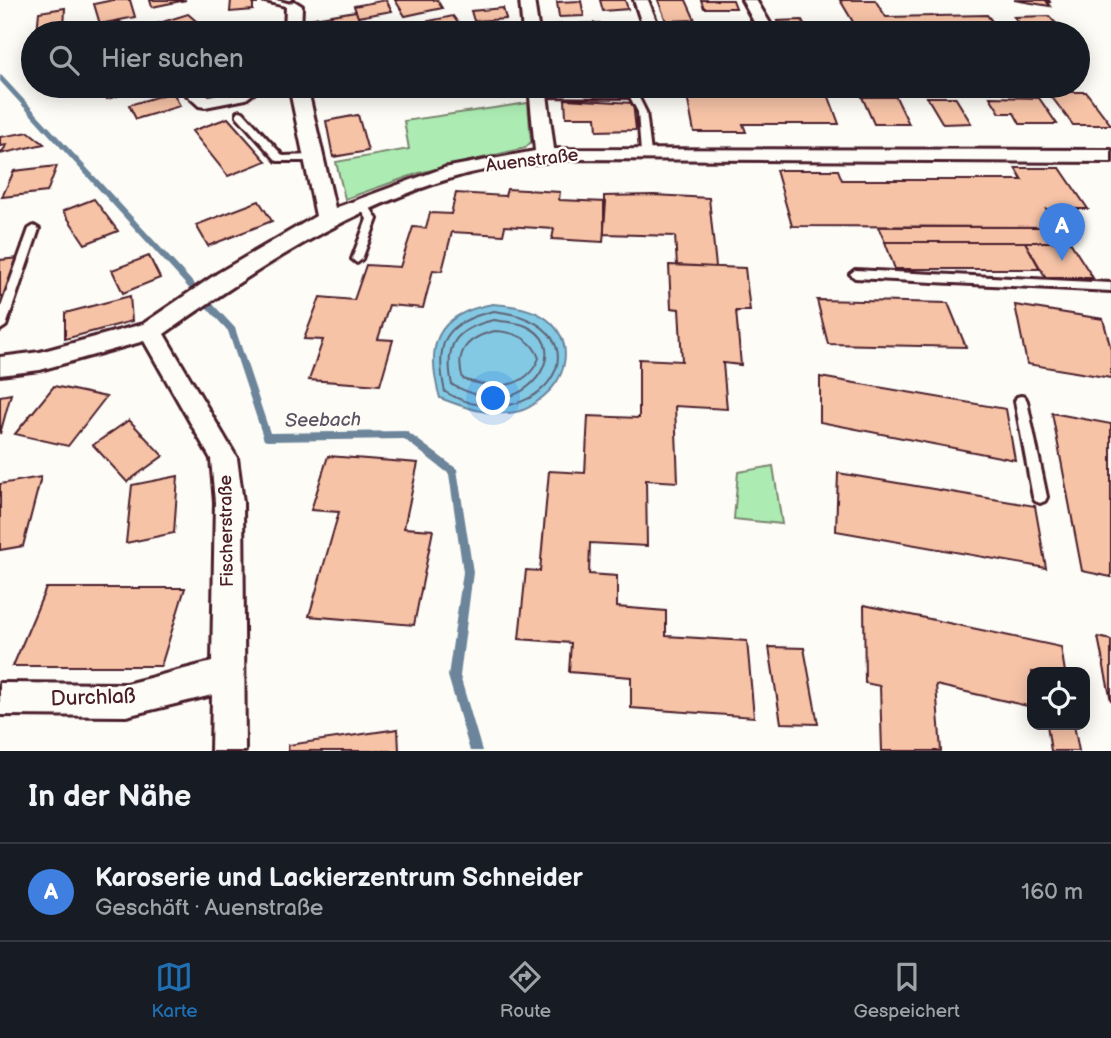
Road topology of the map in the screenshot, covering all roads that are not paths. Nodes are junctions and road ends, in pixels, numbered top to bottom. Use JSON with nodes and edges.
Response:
{"nodes":[{"id":1,"x":265,"y":0,"type":"edge"},
{"id":2,"x":527,"y":0,"type":"edge"},
{"id":3,"x":641,"y":0,"type":"edge"},
{"id":4,"x":749,"y":0,"type":"edge"},
{"id":5,"x":294,"y":6,"type":"joint"},
{"id":6,"x":293,"y":21,"type":"edge"},
{"id":7,"x":530,"y":21,"type":"edge"},
{"id":8,"x":649,"y":21,"type":"edge"},
{"id":9,"x":761,"y":21,"type":"edge"},
{"id":10,"x":200,"y":98,"type":"edge"},
{"id":11,"x":225,"y":98,"type":"edge"},
{"id":12,"x":300,"y":98,"type":"edge"},
{"id":13,"x":539,"y":98,"type":"edge"},
{"id":14,"x":635,"y":98,"type":"edge"},
{"id":15,"x":240,"y":114,"type":"dead end"},
{"id":16,"x":646,"y":153,"type":"junction"},
{"id":17,"x":545,"y":154,"type":"junction"},
{"id":18,"x":1111,"y":156,"type":"edge"},
{"id":19,"x":312,"y":158,"type":"junction"},
{"id":20,"x":362,"y":203,"type":"junction"},
{"id":21,"x":327,"y":219,"type":"junction"},
{"id":22,"x":34,"y":229,"type":"dead end"},
{"id":23,"x":357,"y":260,"type":"dead end"},
{"id":24,"x":855,"y":274,"type":"dead end"},
{"id":25,"x":1111,"y":287,"type":"edge"},
{"id":26,"x":0,"y":326,"type":"edge"},
{"id":27,"x":150,"y":331,"type":"junction"},
{"id":28,"x":0,"y":366,"type":"edge"},
{"id":29,"x":1021,"y":401,"type":"dead end"},
{"id":30,"x":1040,"y":498,"type":"dead end"},
{"id":31,"x":226,"y":676,"type":"junction"},
{"id":32,"x":0,"y":699,"type":"edge"},
{"id":33,"x":228,"y":751,"type":"edge"}],
"edges":[{"from":1,"to":5,"type":"lane"},
{"from":2,"to":7,"type":"street"},
{"from":3,"to":8,"type":"street"},
{"from":4,"to":9,"type":"street"},
{"from":5,"to":6,"type":"street"},
{"from":10,"to":11,"type":"street"},
{"from":12,"to":19,"type":"street"},
{"from":13,"to":17,"type":"street"},
{"from":14,"to":16,"type":"lane"},
{"from":15,"to":19,"type":"lane"},
{"from":16,"to":17,"type":"street","name":"Auenstraße"},
{"from":16,"to":18,"type":"street","name":"Auenstraße"},
{"from":17,"to":20,"type":"street","name":"Auenstraße"},
{"from":19,"to":21,"type":"street"},
{"from":20,"to":21,"type":"street","name":"Auenstraße"},
{"from":20,"to":23,"type":"lane"},
{"from":21,"to":27,"type":"street","name":"Auenstraße"},
{"from":22,"to":26,"type":"lane"},
{"from":24,"to":25,"type":"lane"},
{"from":27,"to":28,"type":"street","name":"Auenstraße"},
{"from":27,"to":31,"type":"street","name":"Fischerstraße"},
{"from":29,"to":30,"type":"lane"},
{"from":31,"to":32,"type":"street","name":"Durchlaß"},
{"from":31,"to":33,"type":"street","name":"Fischerstraße"}]}
